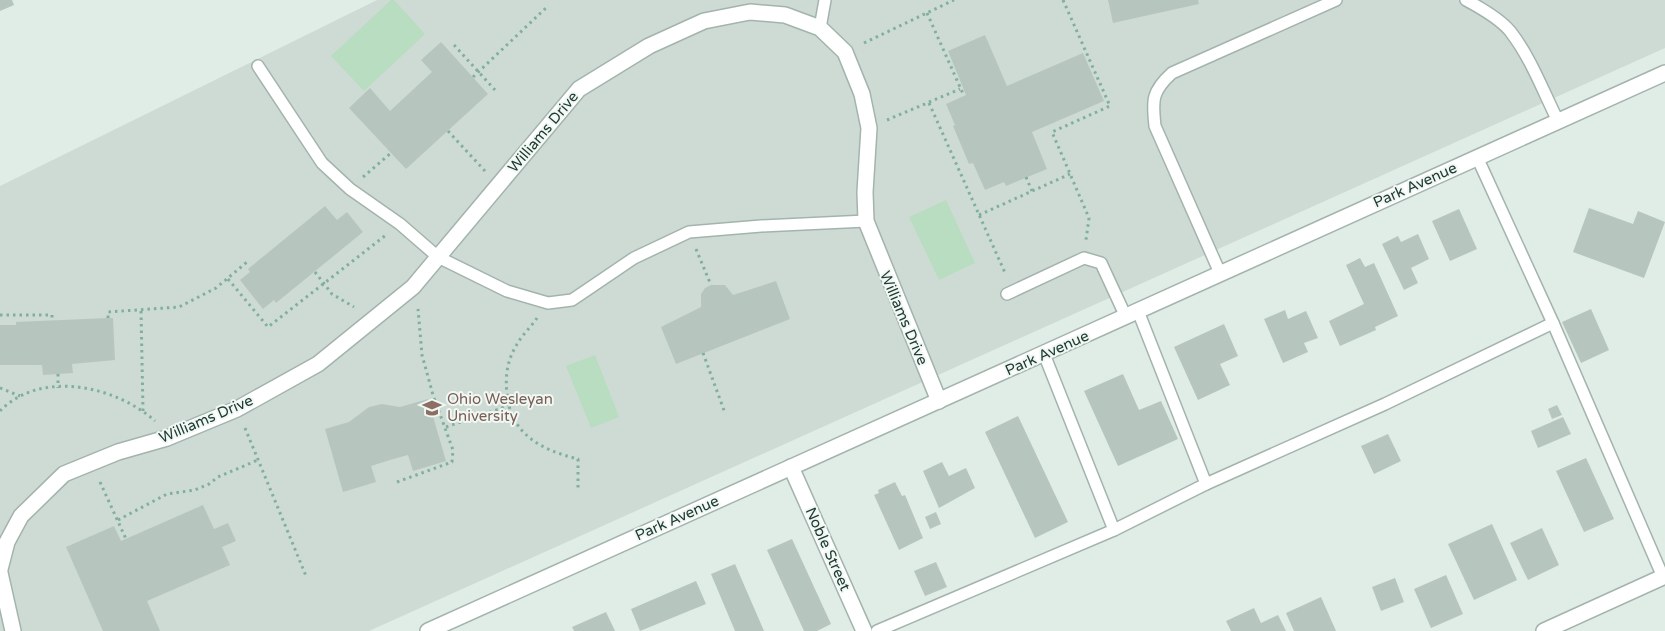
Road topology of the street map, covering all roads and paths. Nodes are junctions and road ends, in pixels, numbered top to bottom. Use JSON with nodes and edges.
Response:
{"nodes":[{"id":1,"x":826,"y":0,"type":"edge"},
{"id":2,"x":954,"y":0,"type":"edge"},
{"id":3,"x":1063,"y":0,"type":"edge"},
{"id":4,"x":1336,"y":0,"type":"edge"},
{"id":5,"x":1466,"y":0,"type":"edge"},
{"id":6,"x":548,"y":6,"type":"dead end"},
{"id":7,"x":927,"y":12,"type":"junction"},
{"id":8,"x":820,"y":28,"type":"junction"},
{"id":9,"x":454,"y":44,"type":"dead end"},
{"id":10,"x":844,"y":52,"type":"junction"},
{"id":11,"x":258,"y":66,"type":"dead end"},
{"id":12,"x":478,"y":72,"type":"junction"},
{"id":13,"x":1665,"y":73,"type":"edge"},
{"id":14,"x":473,"y":78,"type":"dead end"},
{"id":15,"x":960,"y":89,"type":"junction"},
{"id":16,"x":495,"y":90,"type":"dead end"},
{"id":17,"x":964,"y":96,"type":"dead end"},
{"id":18,"x":929,"y":102,"type":"junction"},
{"id":19,"x":1558,"y":121,"type":"junction"},
{"id":20,"x":869,"y":128,"type":"junction"},
{"id":21,"x":448,"y":132,"type":"dead end"},
{"id":22,"x":391,"y":153,"type":"dead end"},
{"id":23,"x":1477,"y":157,"type":"junction"},
{"id":24,"x":1070,"y":174,"type":"junction"},
{"id":25,"x":1026,"y":177,"type":"dead end"},
{"id":26,"x":499,"y":184,"type":"junction"},
{"id":27,"x":350,"y":189,"type":"junction"},
{"id":28,"x":1032,"y":191,"type":"junction"},
{"id":29,"x":980,"y":215,"type":"junction"},
{"id":30,"x":866,"y":221,"type":"junction"},
{"id":31,"x":400,"y":224,"type":"junction"},
{"id":32,"x":690,"y":232,"type":"junction"},
{"id":33,"x":438,"y":257,"type":"junction"},
{"id":34,"x":1084,"y":258,"type":"junction"},
{"id":35,"x":247,"y":262,"type":"dead end"},
{"id":36,"x":314,"y":272,"type":"dead end"},
{"id":37,"x":1220,"y":273,"type":"junction"},
{"id":38,"x":228,"y":279,"type":"junction"},
{"id":39,"x":323,"y":284,"type":"junction"},
{"id":40,"x":711,"y":285,"type":"dead end"},
{"id":41,"x":413,"y":287,"type":"junction"},
{"id":42,"x":1010,"y":293,"type":"joint"},
{"id":43,"x":548,"y":303,"type":"junction"},
{"id":44,"x":142,"y":311,"type":"junction"},
{"id":45,"x":1132,"y":314,"type":"junction"},
{"id":46,"x":0,"y":315,"type":"edge"},
{"id":47,"x":108,"y":318,"type":"dead end"},
{"id":48,"x":52,"y":321,"type":"dead end"},
{"id":49,"x":373,"y":321,"type":"junction"},
{"id":50,"x":1553,"y":323,"type":"junction"},
{"id":51,"x":703,"y":353,"type":"dead end"},
{"id":52,"x":1044,"y":354,"type":"junction"},
{"id":53,"x":58,"y":374,"type":"dead end"},
{"id":54,"x":0,"y":388,"type":"edge"},
{"id":55,"x":58,"y":388,"type":"junction"},
{"id":56,"x":20,"y":396,"type":"junction"},
{"id":57,"x":939,"y":402,"type":"junction"},
{"id":58,"x":508,"y":406,"type":"junction"},
{"id":59,"x":237,"y":410,"type":"junction"},
{"id":60,"x":0,"y":411,"type":"edge"},
{"id":61,"x":144,"y":411,"type":"junction"},
{"id":62,"x":725,"y":413,"type":"dead end"},
{"id":63,"x":446,"y":427,"type":"junction"},
{"id":64,"x":167,"y":438,"type":"junction"},
{"id":65,"x":258,"y":460,"type":"junction"},
{"id":66,"x":91,"y":463,"type":"junction"},
{"id":67,"x":791,"y":467,"type":"junction"},
{"id":68,"x":397,"y":482,"type":"dead end"},
{"id":69,"x":1206,"y":484,"type":"junction"},
{"id":70,"x":578,"y":490,"type":"dead end"},
{"id":71,"x":118,"y":520,"type":"junction"},
{"id":72,"x":1114,"y":530,"type":"junction"},
{"id":73,"x":126,"y":539,"type":"dead end"},
{"id":74,"x":0,"y":569,"type":"edge"},
{"id":75,"x":0,"y":573,"type":"edge"},
{"id":76,"x":306,"y":576,"type":"dead end"},
{"id":77,"x":1664,"y":576,"type":"edge"},
{"id":78,"x":438,"y":629,"type":"edge"},
{"id":79,"x":13,"y":631,"type":"edge"},
{"id":80,"x":864,"y":631,"type":"edge"},
{"id":81,"x":877,"y":631,"type":"edge"},
{"id":82,"x":1544,"y":631,"type":"edge"}],
"edges":[{"from":1,"to":8,"type":"lane"},
{"from":2,"to":7,"type":"path"},
{"from":3,"to":24,"type":"path"},
{"from":4,"to":37,"type":"lane"},
{"from":5,"to":19,"type":"lane"},
{"from":6,"to":12,"type":"path"},
{"from":7,"to":10,"type":"path"},
{"from":7,"to":15,"type":"path"},
{"from":8,"to":10,"type":"street","name":"Williams Drive"},
{"from":8,"to":26,"type":"street","name":"Williams Drive"},
{"from":9,"to":12,"type":"path"},
{"from":10,"to":20,"type":"street","name":"Williams Drive"},
{"from":11,"to":27,"type":"lane"},
{"from":12,"to":14,"type":"path"},
{"from":12,"to":16,"type":"path"},
{"from":13,"to":19,"type":"street","name":"Park Avenue"},
{"from":15,"to":17,"type":"path"},
{"from":15,"to":18,"type":"path"},
{"from":18,"to":20,"type":"path"},
{"from":18,"to":29,"type":"path"},
{"from":19,"to":23,"type":"street","name":"Park Avenue"},
{"from":20,"to":30,"type":"street","name":"Williams Drive"},
{"from":21,"to":26,"type":"path"},
{"from":22,"to":27,"type":"path"},
{"from":23,"to":37,"type":"street","name":"Park Avenue"},
{"from":23,"to":50,"type":"lane"},
{"from":24,"to":28,"type":"path"},
{"from":24,"to":34,"type":"path"},
{"from":25,"to":28,"type":"path"},
{"from":26,"to":33,"type":"street","name":"Williams Drive"},
{"from":27,"to":31,"type":"lane"},
{"from":28,"to":29,"type":"path"},
{"from":29,"to":42,"type":"path"},
{"from":30,"to":32,"type":"lane"},
{"from":30,"to":57,"type":"street","name":"Williams Drive"},
{"from":31,"to":33,"type":"lane"},
{"from":31,"to":39,"type":"path"},
{"from":32,"to":40,"type":"path"},
{"from":32,"to":43,"type":"lane"},
{"from":33,"to":41,"type":"street","name":"Williams Drive"},
{"from":33,"to":43,"type":"lane"},
{"from":34,"to":42,"type":"lane"},
{"from":34,"to":45,"type":"lane"},
{"from":35,"to":38,"type":"path"},
{"from":36,"to":39,"type":"path"},
{"from":37,"to":45,"type":"street","name":"Park Avenue"},
{"from":38,"to":39,"type":"path"},
{"from":38,"to":44,"type":"path"},
{"from":39,"to":49,"type":"path"},
{"from":41,"to":49,"type":"street","name":"Williams Drive"},
{"from":41,"to":63,"type":"path"},
{"from":43,"to":58,"type":"path"},
{"from":44,"to":47,"type":"path"},
{"from":44,"to":61,"type":"path"},
{"from":45,"to":52,"type":"street","name":"Park Avenue"},
{"from":45,"to":69,"type":"lane"},
{"from":46,"to":48,"type":"path"},
{"from":49,"to":59,"type":"street","name":"Williams Drive"},
{"from":50,"to":69,"type":"lane"},
{"from":50,"to":77,"type":"lane"},
{"from":51,"to":62,"type":"path"},
{"from":52,"to":57,"type":"street","name":"Park Avenue"},
{"from":52,"to":72,"type":"lane"},
{"from":53,"to":55,"type":"path"},
{"from":54,"to":56,"type":"path"},
{"from":55,"to":56,"type":"path"},
{"from":55,"to":61,"type":"path"},
{"from":56,"to":60,"type":"path"},
{"from":57,"to":67,"type":"street","name":"Park Avenue"},
{"from":58,"to":63,"type":"path"},
{"from":58,"to":70,"type":"path"},
{"from":59,"to":64,"type":"street","name":"Williams Drive"},
{"from":59,"to":65,"type":"path"},
{"from":61,"to":64,"type":"path"},
{"from":63,"to":68,"type":"path"},
{"from":64,"to":66,"type":"street","name":"Williams Drive"},
{"from":65,"to":71,"type":"path"},
{"from":65,"to":76,"type":"path"},
{"from":66,"to":71,"type":"path"},
{"from":66,"to":74,"type":"street","name":"Williams Drive"},
{"from":67,"to":78,"type":"street","name":"Park Avenue"},
{"from":67,"to":80,"type":"street","name":"Noble Street"},
{"from":69,"to":72,"type":"lane"},
{"from":71,"to":73,"type":"path"},
{"from":72,"to":81,"type":"lane"},
{"from":75,"to":79,"type":"street"},
{"from":77,"to":82,"type":"street"}]}
